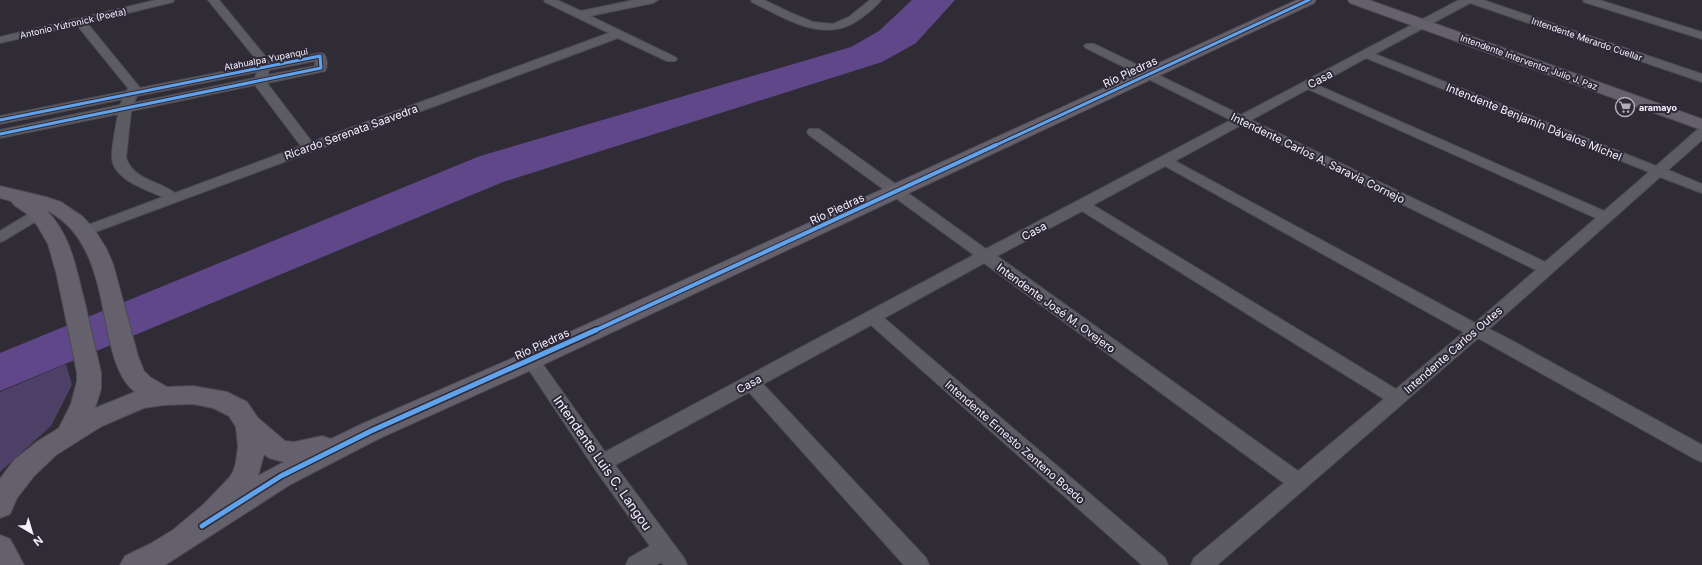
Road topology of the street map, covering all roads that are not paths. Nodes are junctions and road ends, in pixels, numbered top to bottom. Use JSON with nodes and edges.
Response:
{"nodes":[{"id":1,"x":169,"y":0,"type":"edge"},
{"id":2,"x":213,"y":0,"type":"edge"},
{"id":3,"x":549,"y":0,"type":"edge"},
{"id":4,"x":756,"y":0,"type":"edge"},
{"id":5,"x":876,"y":0,"type":"edge"},
{"id":6,"x":1309,"y":0,"type":"edge"},
{"id":7,"x":1355,"y":0,"type":"edge"},
{"id":8,"x":1467,"y":0,"type":"edge"},
{"id":9,"x":1473,"y":0,"type":"edge"},
{"id":10,"x":1588,"y":0,"type":"edge"},
{"id":11,"x":647,"y":1,"type":"edge"},
{"id":12,"x":612,"y":3,"type":"edge"},
{"id":13,"x":580,"y":15,"type":"junction"},
{"id":14,"x":80,"y":21,"type":"junction"},
{"id":15,"x":1423,"y":24,"type":"junction"},
{"id":16,"x":617,"y":34,"type":"junction"},
{"id":17,"x":1702,"y":36,"type":"edge"},
{"id":18,"x":0,"y":40,"type":"edge"},
{"id":19,"x":1090,"y":46,"type":"dead end"},
{"id":20,"x":1366,"y":54,"type":"junction"},
{"id":21,"x":671,"y":59,"type":"dead end"},
{"id":22,"x":264,"y":67,"type":"junction"},
{"id":23,"x":1147,"y":74,"type":"junction"},
{"id":24,"x":1702,"y":78,"type":"edge"},
{"id":25,"x":261,"y":81,"type":"junction"},
{"id":26,"x":1308,"y":85,"type":"junction"},
{"id":27,"x":132,"y":93,"type":"junction"},
{"id":28,"x":124,"y":109,"type":"junction"},
{"id":29,"x":0,"y":120,"type":"edge"},
{"id":30,"x":1242,"y":120,"type":"junction"},
{"id":31,"x":1702,"y":125,"type":"edge"},
{"id":32,"x":814,"y":132,"type":"dead end"},
{"id":33,"x":1702,"y":133,"type":"edge"},
{"id":34,"x":0,"y":134,"type":"edge"},
{"id":35,"x":310,"y":147,"type":"junction"},
{"id":36,"x":1166,"y":161,"type":"junction"},
{"id":37,"x":1657,"y":171,"type":"junction"},
{"id":38,"x":1702,"y":189,"type":"edge"},
{"id":39,"x":896,"y":192,"type":"junction"},
{"id":40,"x":5,"y":193,"type":"edge"},
{"id":41,"x":172,"y":197,"type":"junction"},
{"id":42,"x":1083,"y":206,"type":"junction"},
{"id":43,"x":40,"y":213,"type":"junction"},
{"id":44,"x":1606,"y":216,"type":"junction"},
{"id":45,"x":85,"y":231,"type":"junction"},
{"id":46,"x":0,"y":237,"type":"edge"},
{"id":47,"x":985,"y":256,"type":"junction"},
{"id":48,"x":1546,"y":269,"type":"junction"},
{"id":49,"x":873,"y":318,"type":"junction"},
{"id":50,"x":1476,"y":331,"type":"junction"},
{"id":51,"x":531,"y":360,"type":"junction"},
{"id":52,"x":751,"y":383,"type":"junction"},
{"id":53,"x":164,"y":396,"type":"junction"},
{"id":54,"x":1396,"y":398,"type":"junction"},
{"id":55,"x":249,"y":425,"type":"junction"},
{"id":56,"x":371,"y":431,"type":"junction"},
{"id":57,"x":70,"y":433,"type":"junction"},
{"id":58,"x":1700,"y":450,"type":"edge"},
{"id":59,"x":602,"y":463,"type":"junction"},
{"id":60,"x":1299,"y":483,"type":"junction"},
{"id":61,"x":0,"y":506,"type":"edge"},
{"id":62,"x":202,"y":526,"type":"junction"},
{"id":63,"x":0,"y":548,"type":"edge"},
{"id":64,"x":670,"y":557,"type":"edge"},
{"id":65,"x":144,"y":563,"type":"edge"},
{"id":66,"x":9,"y":565,"type":"edge"},
{"id":67,"x":637,"y":565,"type":"edge"},
{"id":68,"x":918,"y":565,"type":"edge"},
{"id":69,"x":1157,"y":565,"type":"edge"},
{"id":70,"x":1202,"y":565,"type":"edge"}],
"edges":[{"from":1,"to":14,"type":"street","name":"Antonio Yutronick (Poeta)"},
{"from":2,"to":22,"type":"street"},
{"from":3,"to":13,"type":"street"},
{"from":4,"to":5,"type":"street"},
{"from":6,"to":23,"type":"street","name":"Río Piedras"},
{"from":7,"to":15,"type":"street","name":"Intendente Interventor Julio J. Paz"},
{"from":8,"to":15,"type":"street","name":"Casa"},
{"from":9,"to":24,"type":"street","name":"Intendente Merardo Cuellar"},
{"from":10,"to":17,"type":"street"},
{"from":11,"to":12,"type":"street"},
{"from":12,"to":13,"type":"street"},
{"from":13,"to":16,"type":"street"},
{"from":14,"to":18,"type":"street","name":"Antonio Yutronick (Poeta)"},
{"from":14,"to":27,"type":"street"},
{"from":15,"to":20,"type":"street","name":"Casa"},
{"from":15,"to":31,"type":"street","name":"Intendente Interventor Julio J. Paz"},
{"from":16,"to":21,"type":"street"},
{"from":16,"to":35,"type":"street","name":"Ricardo Serenata Saavedra"},
{"from":19,"to":23,"type":"street","name":"Intendente Carlos A. Saravia Cornejo"},
{"from":20,"to":26,"type":"street","name":"Casa"},
{"from":20,"to":37,"type":"street","name":"Intendente Benjamín Dávalos Michel"},
{"from":22,"to":25,"type":"street"},
{"from":22,"to":25,"type":"street","name":"Atahualpa Yupanqui"},
{"from":22,"to":27,"type":"street","name":"Atahualpa Yupanqui"},
{"from":23,"to":30,"type":"street","name":"Intendente Carlos A. Saravia Cornejo"},
{"from":23,"to":39,"type":"street","name":"Río Piedras"},
{"from":25,"to":28,"type":"street","name":"Atahualpa Yupanqui"},
{"from":25,"to":35,"type":"street"},
{"from":26,"to":30,"type":"street","name":"Casa"},
{"from":26,"to":44,"type":"street"},
{"from":27,"to":28,"type":"street"},
{"from":27,"to":29,"type":"street","name":"Atahualpa Yupanqui"},
{"from":28,"to":34,"type":"street","name":"Atahualpa Yupanqui"},
{"from":28,"to":41,"type":"street"},
{"from":30,"to":36,"type":"street","name":"Casa"},
{"from":30,"to":48,"type":"street","name":"Intendente Carlos A. Saravia Cornejo"},
{"from":32,"to":39,"type":"street","name":"Intendente José M. Ovejero"},
{"from":33,"to":37,"type":"street","name":"Intendente Carlos Outes"},
{"from":35,"to":41,"type":"street","name":"Ricardo Serenata Saavedra"},
{"from":36,"to":42,"type":"street","name":"Casa"},
{"from":36,"to":50,"type":"street"},
{"from":37,"to":38,"type":"street","name":"Intendente Benjamín Dávalos Michel"},
{"from":37,"to":44,"type":"street","name":"Intendente Carlos Outes"},
{"from":39,"to":47,"type":"street","name":"Intendente José M. Ovejero"},
{"from":39,"to":51,"type":"street","name":"Río Piedras"},
{"from":40,"to":43,"type":"street"},
{"from":40,"to":45,"type":"street"},
{"from":41,"to":45,"type":"street","name":"Ricardo Serenata Saavedra"},
{"from":42,"to":47,"type":"street","name":"Casa"},
{"from":42,"to":54,"type":"street"},
{"from":43,"to":46,"type":"street"},
{"from":43,"to":57,"type":"street"},
{"from":44,"to":48,"type":"street","name":"Intendente Carlos Outes"},
{"from":45,"to":53,"type":"street"},
{"from":47,"to":49,"type":"street","name":"Casa"},
{"from":47,"to":60,"type":"street","name":"Intendente José M. Ovejero"},
{"from":48,"to":50,"type":"street","name":"Intendente Carlos Outes"},
{"from":49,"to":52,"type":"street","name":"Casa"},
{"from":49,"to":69,"type":"street","name":"Intendente Ernesto Zenteno Boedo"},
{"from":50,"to":54,"type":"street","name":"Intendente Carlos Outes"},
{"from":50,"to":58,"type":"street"},
{"from":51,"to":56,"type":"street","name":"Río Piedras"},
{"from":51,"to":59,"type":"street","name":"Intendente Luis C. Langou"},
{"from":52,"to":59,"type":"street","name":"Casa"},
{"from":52,"to":68,"type":"street"},
{"from":53,"to":55,"type":"street"},
{"from":53,"to":57,"type":"street"},
{"from":54,"to":60,"type":"street","name":"Intendente Carlos Outes"},
{"from":55,"to":56,"type":"street"},
{"from":55,"to":62,"type":"street"},
{"from":56,"to":62,"type":"street"},
{"from":57,"to":61,"type":"street"},
{"from":59,"to":64,"type":"street","name":"Intendente Luis C. Langou"},
{"from":60,"to":70,"type":"street","name":"Intendente Carlos Outes"},
{"from":62,"to":65,"type":"street"},
{"from":63,"to":66,"type":"street"},
{"from":64,"to":67,"type":"street"}]}
